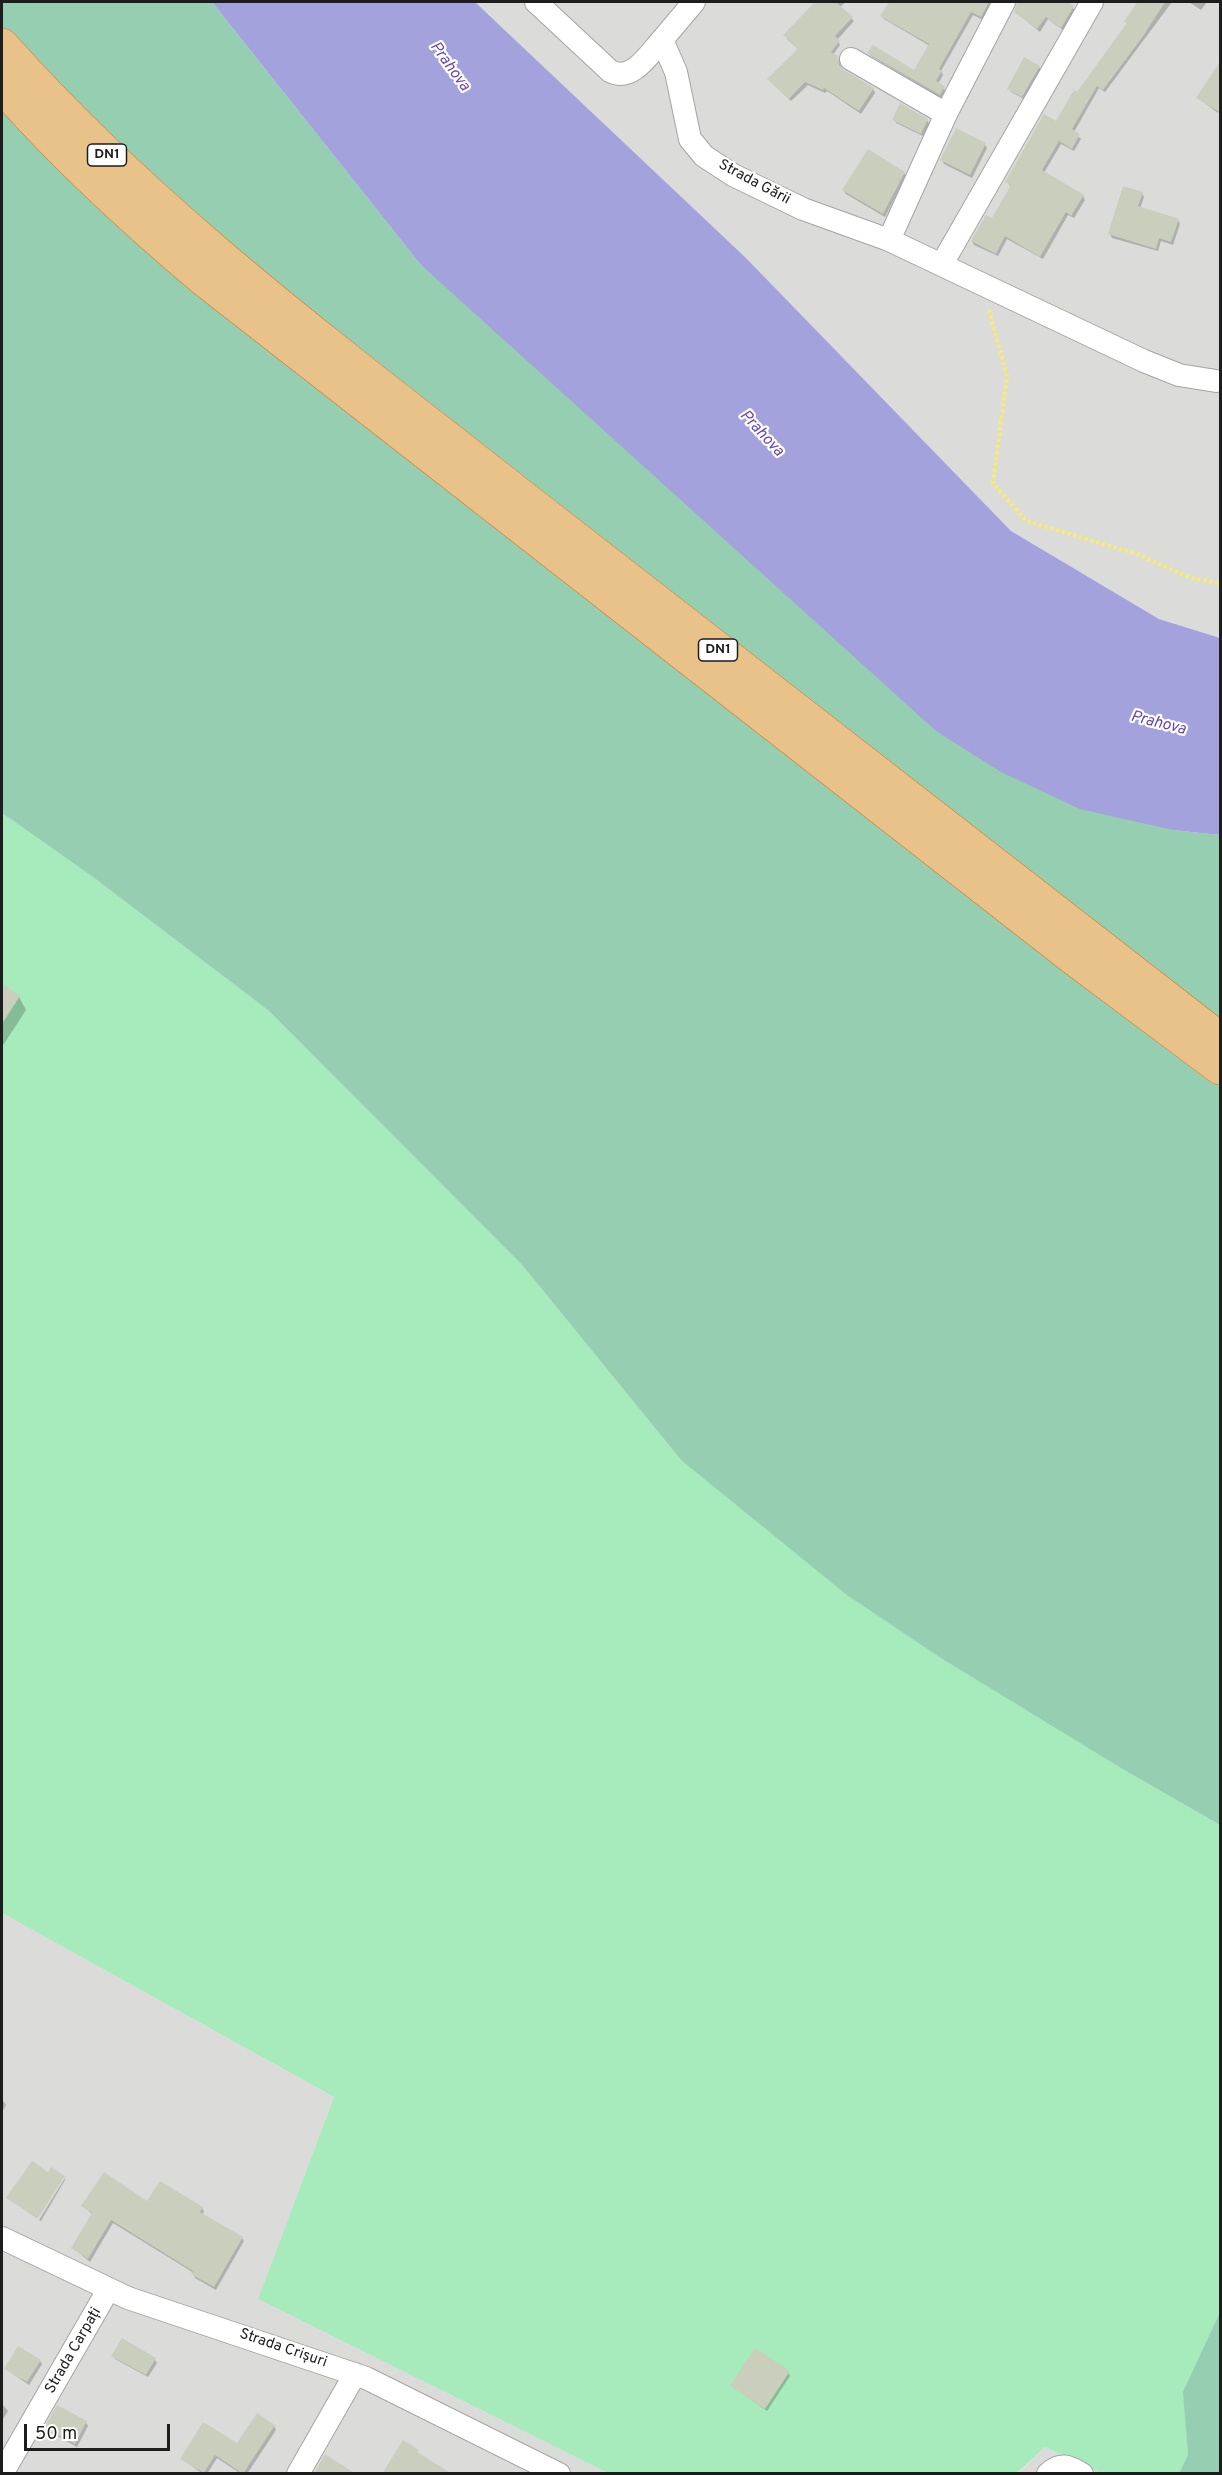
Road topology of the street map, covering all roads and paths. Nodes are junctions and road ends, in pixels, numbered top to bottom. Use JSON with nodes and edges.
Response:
{"nodes":[{"id":1,"x":536,"y":2,"type":"edge"},
{"id":2,"x":694,"y":2,"type":"edge"},
{"id":3,"x":1004,"y":2,"type":"edge"},
{"id":4,"x":1092,"y":2,"type":"edge"},
{"id":5,"x":663,"y":40,"type":"junction"},
{"id":6,"x":2,"y":45,"type":"edge"},
{"id":7,"x":851,"y":59,"type":"dead end"},
{"id":8,"x":2,"y":86,"type":"edge"},
{"id":9,"x":946,"y":114,"type":"junction"},
{"id":10,"x":889,"y":240,"type":"junction"},
{"id":11,"x":942,"y":264,"type":"junction"},
{"id":12,"x":982,"y":282,"type":"junction"},
{"id":13,"x":1216,"y":381,"type":"dead end"},
{"id":14,"x":1221,"y":584,"type":"edge"},
{"id":15,"x":1221,"y":1039,"type":"edge"},
{"id":16,"x":1221,"y":1068,"type":"edge"},
{"id":17,"x":2,"y":2238,"type":"edge"},
{"id":18,"x":108,"y":2290,"type":"junction"},
{"id":19,"x":356,"y":2374,"type":"junction"},
{"id":20,"x":2,"y":2474,"type":"edge"},
{"id":21,"x":298,"y":2474,"type":"edge"},
{"id":22,"x":559,"y":2474,"type":"edge"},
{"id":23,"x":1047,"y":2474,"type":"edge"},
{"id":24,"x":1082,"y":2474,"type":"edge"}],
"edges":[{"from":1,"to":5,"type":"street"},
{"from":2,"to":5,"type":"street"},
{"from":3,"to":9,"type":"street"},
{"from":4,"to":11,"type":"street"},
{"from":5,"to":10,"type":"street","name":"Strada Gării"},
{"from":6,"to":15,"type":"highway","number":"DN1"},
{"from":7,"to":9,"type":"street"},
{"from":8,"to":16,"type":"highway","number":"DN1"},
{"from":9,"to":10,"type":"street"},
{"from":10,"to":11,"type":"street","name":"Strada Gării"},
{"from":11,"to":12,"type":"street","name":"Strada Gării"},
{"from":12,"to":13,"type":"street","name":"Strada Gării"},
{"from":12,"to":14,"type":"path"},
{"from":17,"to":18,"type":"street","name":"Strada Crișuri"},
{"from":18,"to":19,"type":"street","name":"Strada Crișuri"},
{"from":18,"to":20,"type":"street","name":"Strada Carpați"},
{"from":19,"to":21,"type":"street"},
{"from":19,"to":22,"type":"street","name":"Strada Crișuri"},
{"from":23,"to":24,"type":"street"}]}
